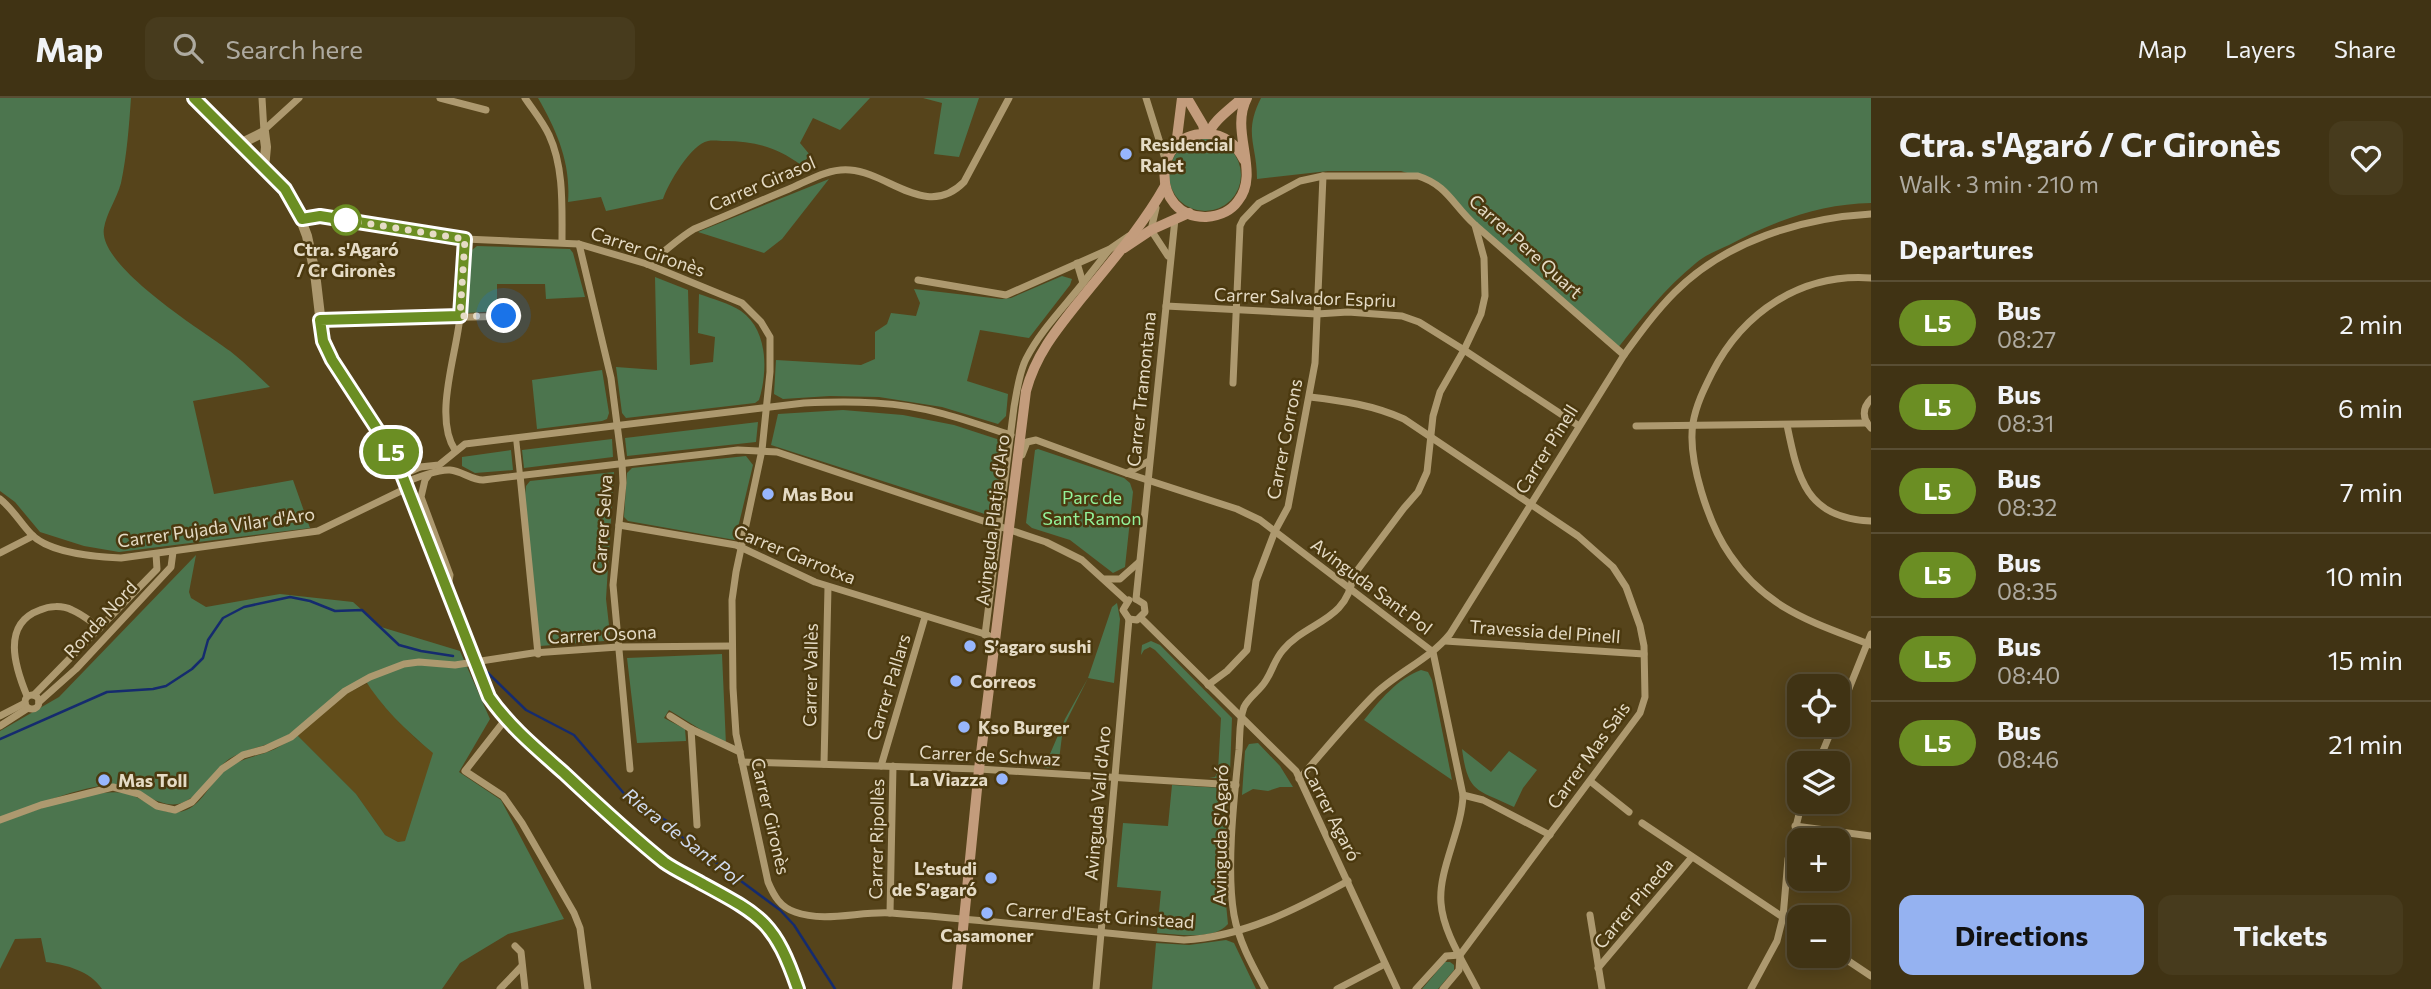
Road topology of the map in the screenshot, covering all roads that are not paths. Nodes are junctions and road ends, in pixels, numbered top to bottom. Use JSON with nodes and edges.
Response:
{"nodes":[{"id":1,"x":194,"y":98,"type":"edge"},
{"id":2,"x":262,"y":98,"type":"edge"},
{"id":3,"x":299,"y":98,"type":"edge"},
{"id":4,"x":440,"y":98,"type":"edge"},
{"id":5,"x":525,"y":98,"type":"edge"},
{"id":6,"x":1009,"y":98,"type":"edge"},
{"id":7,"x":1146,"y":98,"type":"edge"},
{"id":8,"x":1184,"y":98,"type":"edge"},
{"id":9,"x":1242,"y":98,"type":"edge"},
{"id":10,"x":1248,"y":98,"type":"edge"},
{"id":11,"x":486,"y":110,"type":"dead end"},
{"id":12,"x":1198,"y":116,"type":"junction"},
{"id":13,"x":1224,"y":116,"type":"junction"},
{"id":14,"x":264,"y":131,"type":"junction"},
{"id":15,"x":1207,"y":134,"type":"junction"},
{"id":16,"x":1157,"y":139,"type":"junction"},
{"id":17,"x":266,"y":147,"type":"junction"},
{"id":18,"x":1175,"y":147,"type":"junction"},
{"id":19,"x":247,"y":151,"type":"junction"},
{"id":20,"x":1244,"y":160,"type":"junction"},
{"id":21,"x":1166,"y":162,"type":"junction"},
{"id":22,"x":264,"y":168,"type":"junction"},
{"id":23,"x":1323,"y":176,"type":"junction"},
{"id":24,"x":1165,"y":186,"type":"junction"},
{"id":25,"x":1159,"y":197,"type":"junction"},
{"id":26,"x":1189,"y":213,"type":"junction"},
{"id":27,"x":1871,"y":214,"type":"edge"},
{"id":28,"x":302,"y":219,"type":"junction"},
{"id":29,"x":1175,"y":219,"type":"junction"},
{"id":30,"x":1475,"y":225,"type":"junction"},
{"id":31,"x":1151,"y":230,"type":"junction"},
{"id":32,"x":1132,"y":238,"type":"junction"},
{"id":33,"x":465,"y":239,"type":"junction"},
{"id":34,"x":1159,"y":240,"type":"junction"},
{"id":35,"x":562,"y":242,"type":"junction"},
{"id":36,"x":579,"y":244,"type":"junction"},
{"id":37,"x":1115,"y":250,"type":"junction"},
{"id":38,"x":1077,"y":263,"type":"junction"},
{"id":39,"x":647,"y":264,"type":"junction"},
{"id":40,"x":1170,"y":264,"type":"junction"},
{"id":41,"x":1871,"y":278,"type":"edge"},
{"id":42,"x":918,"y":280,"type":"dead end"},
{"id":43,"x":1083,"y":283,"type":"junction"},
{"id":44,"x":1166,"y":306,"type":"junction"},
{"id":45,"x":1237,"y":310,"type":"junction"},
{"id":46,"x":1317,"y":314,"type":"junction"},
{"id":47,"x":460,"y":316,"type":"junction"},
{"id":48,"x":518,"y":316,"type":"dead end"},
{"id":49,"x":320,"y":320,"type":"junction"},
{"id":50,"x":1464,"y":350,"type":"junction"},
{"id":51,"x":1624,"y":355,"type":"junction"},
{"id":52,"x":1233,"y":383,"type":"dead end"},
{"id":53,"x":1310,"y":397,"type":"junction"},
{"id":54,"x":1871,"y":399,"type":"edge"},
{"id":55,"x":766,"y":407,"type":"junction"},
{"id":56,"x":618,"y":425,"type":"junction"},
{"id":57,"x":1693,"y":425,"type":"junction"},
{"id":58,"x":1787,"y":425,"type":"junction"},
{"id":59,"x":1579,"y":426,"type":"junction"},
{"id":60,"x":1636,"y":426,"type":"dead end"},
{"id":61,"x":1869,"y":426,"type":"edge"},
{"id":62,"x":1011,"y":435,"type":"junction"},
{"id":63,"x":516,"y":438,"type":"junction"},
{"id":64,"x":1431,"y":438,"type":"junction"},
{"id":65,"x":456,"y":450,"type":"junction"},
{"id":66,"x":762,"y":450,"type":"junction"},
{"id":67,"x":394,"y":458,"type":"junction"},
{"id":68,"x":1149,"y":461,"type":"junction"},
{"id":69,"x":622,"y":463,"type":"junction"},
{"id":70,"x":420,"y":467,"type":"junction"},
{"id":71,"x":1126,"y":473,"type":"junction"},
{"id":72,"x":429,"y":475,"type":"junction"},
{"id":73,"x":520,"y":475,"type":"junction"},
{"id":74,"x":1147,"y":479,"type":"junction"},
{"id":75,"x":405,"y":482,"type":"junction"},
{"id":76,"x":1012,"y":492,"type":"junction"},
{"id":77,"x":0,"y":499,"type":"edge"},
{"id":78,"x":1530,"y":504,"type":"junction"},
{"id":79,"x":1871,"y":521,"type":"edge"},
{"id":80,"x":619,"y":524,"type":"junction"},
{"id":81,"x":1004,"y":527,"type":"junction"},
{"id":82,"x":1275,"y":531,"type":"junction"},
{"id":83,"x":33,"y":536,"type":"junction"},
{"id":84,"x":743,"y":548,"type":"junction"},
{"id":85,"x":173,"y":552,"type":"junction"},
{"id":86,"x":0,"y":553,"type":"edge"},
{"id":87,"x":156,"y":554,"type":"junction"},
{"id":88,"x":1139,"y":563,"type":"junction"},
{"id":89,"x":1105,"y":579,"type":"junction"},
{"id":90,"x":828,"y":587,"type":"junction"},
{"id":91,"x":1351,"y":589,"type":"junction"},
{"id":92,"x":447,"y":591,"type":"junction"},
{"id":93,"x":1136,"y":598,"type":"junction"},
{"id":94,"x":1127,"y":601,"type":"junction"},
{"id":95,"x":926,"y":617,"type":"junction"},
{"id":96,"x":1141,"y":618,"type":"junction"},
{"id":97,"x":1129,"y":619,"type":"junction"},
{"id":98,"x":100,"y":628,"type":"junction"},
{"id":99,"x":1871,"y":634,"type":"edge"},
{"id":100,"x":991,"y":636,"type":"junction"},
{"id":101,"x":1445,"y":641,"type":"junction"},
{"id":102,"x":1869,"y":644,"type":"edge"},
{"id":103,"x":733,"y":646,"type":"junction"},
{"id":104,"x":618,"y":647,"type":"junction"},
{"id":105,"x":1433,"y":652,"type":"junction"},
{"id":106,"x":538,"y":654,"type":"junction"},
{"id":107,"x":1644,"y":654,"type":"junction"},
{"id":108,"x":474,"y":661,"type":"junction"},
{"id":109,"x":1208,"y":685,"type":"junction"},
{"id":110,"x":1850,"y":688,"type":"edge"},
{"id":111,"x":31,"y":701,"type":"junction"},
{"id":112,"x":0,"y":716,"type":"edge"},
{"id":113,"x":670,"y":716,"type":"dead end"},
{"id":114,"x":1241,"y":718,"type":"junction"},
{"id":115,"x":505,"y":719,"type":"junction"},
{"id":116,"x":0,"y":726,"type":"edge"},
{"id":117,"x":691,"y":729,"type":"junction"},
{"id":118,"x":740,"y":752,"type":"junction"},
{"id":119,"x":742,"y":762,"type":"junction"},
{"id":120,"x":824,"y":764,"type":"junction"},
{"id":121,"x":881,"y":766,"type":"junction"},
{"id":122,"x":894,"y":766,"type":"junction"},
{"id":123,"x":630,"y":769,"type":"dead end"},
{"id":124,"x":979,"y":769,"type":"junction"},
{"id":125,"x":1116,"y":778,"type":"junction"},
{"id":126,"x":1299,"y":779,"type":"junction"},
{"id":127,"x":1590,"y":780,"type":"junction"},
{"id":128,"x":1236,"y":785,"type":"junction"},
{"id":129,"x":1463,"y":795,"type":"junction"},
{"id":130,"x":1629,"y":812,"type":"dead end"},
{"id":131,"x":1798,"y":814,"type":"edge"},
{"id":132,"x":0,"y":820,"type":"edge"},
{"id":133,"x":1642,"y":823,"type":"dead end"},
{"id":134,"x":698,"y":825,"type":"dead end"},
{"id":135,"x":1795,"y":826,"type":"junction"},
{"id":136,"x":1550,"y":835,"type":"junction"},
{"id":137,"x":1871,"y":836,"type":"edge"},
{"id":138,"x":1692,"y":857,"type":"junction"},
{"id":139,"x":1348,"y":881,"type":"junction"},
{"id":140,"x":890,"y":913,"type":"junction"},
{"id":141,"x":1590,"y":915,"type":"dead end"},
{"id":142,"x":1783,"y":917,"type":"junction"},
{"id":143,"x":963,"y":920,"type":"junction"},
{"id":144,"x":1787,"y":920,"type":"edge"},
{"id":145,"x":1238,"y":932,"type":"junction"},
{"id":146,"x":1101,"y":933,"type":"junction"},
{"id":147,"x":515,"y":946,"type":"dead end"},
{"id":148,"x":1460,"y":955,"type":"junction"},
{"id":149,"x":1850,"y":962,"type":"edge"},
{"id":150,"x":1385,"y":964,"type":"junction"},
{"id":151,"x":522,"y":966,"type":"junction"},
{"id":152,"x":1598,"y":968,"type":"junction"},
{"id":153,"x":1871,"y":976,"type":"edge"},
{"id":154,"x":500,"y":989,"type":"edge"},
{"id":155,"x":525,"y":989,"type":"edge"},
{"id":156,"x":588,"y":989,"type":"edge"},
{"id":157,"x":798,"y":989,"type":"edge"},
{"id":158,"x":957,"y":989,"type":"edge"},
{"id":159,"x":1096,"y":989,"type":"edge"},
{"id":160,"x":1265,"y":989,"type":"edge"},
{"id":161,"x":1337,"y":989,"type":"edge"},
{"id":162,"x":1397,"y":989,"type":"edge"},
{"id":163,"x":1416,"y":989,"type":"edge"},
{"id":164,"x":1443,"y":989,"type":"edge"},
{"id":165,"x":1477,"y":989,"type":"edge"},
{"id":166,"x":1602,"y":989,"type":"edge"},
{"id":167,"x":1751,"y":989,"type":"edge"}],
"edges":[{"from":1,"to":19,"type":"street"},
{"from":2,"to":14,"type":"street"},
{"from":3,"to":14,"type":"street"},
{"from":4,"to":11,"type":"street"},
{"from":5,"to":35,"type":"street"},
{"from":6,"to":39,"type":"street","name":"Carrer Girasol"},
{"from":7,"to":16,"type":"street"},
{"from":8,"to":12,"type":"main road"},
{"from":8,"to":18,"type":"main road"},
{"from":9,"to":13,"type":"main road"},
{"from":10,"to":20,"type":"main road"},
{"from":12,"to":13,"type":"main road"},
{"from":12,"to":15,"type":"main road"},
{"from":13,"to":15,"type":"main road"},
{"from":14,"to":17,"type":"street"},
{"from":14,"to":19,"type":"street"},
{"from":15,"to":18,"type":"main road"},
{"from":15,"to":20,"type":"main road"},
{"from":16,"to":18,"type":"street"},
{"from":16,"to":21,"type":"street"},
{"from":17,"to":19,"type":"street"},
{"from":17,"to":22,"type":"street"},
{"from":18,"to":21,"type":"main road"},
{"from":19,"to":22,"type":"street"},
{"from":20,"to":26,"type":"main road"},
{"from":21,"to":24,"type":"main road"},
{"from":22,"to":28,"type":"street"},
{"from":23,"to":30,"type":"street","name":"Carrer Pere Quart"},
{"from":23,"to":45,"type":"street","name":"Carrer Pere Quart"},
{"from":23,"to":46,"type":"street","name":"Carrer Corrons"},
{"from":24,"to":25,"type":"main road","name":"Avinguda Platja d'Aro"},
{"from":24,"to":26,"type":"main road"},
{"from":25,"to":31,"type":"street"},
{"from":25,"to":32,"type":"main road","name":"Avinguda Platja d'Aro"},
{"from":26,"to":29,"type":"main road"},
{"from":27,"to":51,"type":"street","name":"Carrer Pinell"},
{"from":28,"to":33,"type":"street","name":"Carrer Gironès"},
{"from":28,"to":49,"type":"street"},
{"from":29,"to":31,"type":"main road"},
{"from":29,"to":40,"type":"street","name":"Carrer Tramontana"},
{"from":30,"to":50,"type":"street"},
{"from":30,"to":51,"type":"street","name":"Carrer Pere Quart"},
{"from":31,"to":32,"type":"main road"},
{"from":31,"to":34,"type":"street"},
{"from":32,"to":34,"type":"street"},
{"from":32,"to":37,"type":"main road","name":"Avinguda Platja d'Aro"},
{"from":33,"to":35,"type":"street","name":"Carrer Gironès"},
{"from":33,"to":47,"type":"street"},
{"from":34,"to":40,"type":"street"},
{"from":35,"to":36,"type":"street","name":"Carrer Gironès"},
{"from":36,"to":39,"type":"street","name":"Carrer Gironès"},
{"from":36,"to":56,"type":"street","name":"Carrer Selva"},
{"from":37,"to":38,"type":"street"},
{"from":37,"to":43,"type":"street"},
{"from":37,"to":76,"type":"main road","name":"Avinguda Platja d'Aro"},
{"from":38,"to":42,"type":"street"},
{"from":38,"to":43,"type":"street"},
{"from":39,"to":55,"type":"street","name":"Carrer Gironès"},
{"from":40,"to":44,"type":"street","name":"Carrer Tramontana"},
{"from":41,"to":57,"type":"street"},
{"from":43,"to":62,"type":"street"},
{"from":44,"to":45,"type":"street","name":"Carrer Salvador Espriu"},
{"from":44,"to":68,"type":"street","name":"Carrer Tramontana"},
{"from":45,"to":46,"type":"street","name":"Carrer Salvador Espriu"},
{"from":45,"to":52,"type":"street","name":"Carrer Pere Quart"},
{"from":46,"to":50,"type":"street","name":"Carrer Salvador Espriu"},
{"from":46,"to":53,"type":"street","name":"Carrer Corrons"},
{"from":47,"to":48,"type":"street"},
{"from":47,"to":49,"type":"street"},
{"from":47,"to":65,"type":"street"},
{"from":49,"to":67,"type":"street"},
{"from":50,"to":59,"type":"street","name":"Carrer Salvador Espriu"},
{"from":50,"to":64,"type":"street"},
{"from":51,"to":59,"type":"street","name":"Carrer Pinell"},
{"from":53,"to":64,"type":"street","name":"Carrer Mas Sais"},
{"from":53,"to":82,"type":"street","name":"Carrer Corrons"},
{"from":54,"to":61,"type":"street"},
{"from":55,"to":56,"type":"street"},
{"from":55,"to":62,"type":"street"},
{"from":55,"to":66,"type":"street","name":"Carrer Gironès"},
{"from":56,"to":63,"type":"street"},
{"from":56,"to":69,"type":"street","name":"Carrer Selva"},
{"from":57,"to":58,"type":"street"},
{"from":57,"to":60,"type":"street"},
{"from":57,"to":102,"type":"street"},
{"from":58,"to":61,"type":"street"},
{"from":58,"to":79,"type":"street"},
{"from":59,"to":78,"type":"street","name":"Carrer Pinell"},
{"from":62,"to":81,"type":"street"},
{"from":63,"to":65,"type":"street"},
{"from":63,"to":73,"type":"street"},
{"from":64,"to":78,"type":"street","name":"Carrer Mas Sais"},
{"from":64,"to":91,"type":"street"},
{"from":65,"to":70,"type":"street"},
{"from":66,"to":69,"type":"street"},
{"from":66,"to":81,"type":"street"},
{"from":66,"to":84,"type":"street","name":"Carrer Gironès"},
{"from":67,"to":70,"type":"street"},
{"from":67,"to":75,"type":"street"},
{"from":68,"to":71,"type":"street"},
{"from":68,"to":74,"type":"street","name":"Carrer Tramontana"},
{"from":69,"to":73,"type":"street"},
{"from":69,"to":80,"type":"street","name":"Carrer Selva"},
{"from":70,"to":75,"type":"street"},
{"from":71,"to":74,"type":"street","name":"Avinguda Sant Pol"},
{"from":71,"to":76,"type":"street","name":"Avinguda Sant Pol"},
{"from":72,"to":73,"type":"street"},
{"from":72,"to":75,"type":"street"},
{"from":72,"to":92,"type":"street"},
{"from":73,"to":106,"type":"street"},
{"from":74,"to":82,"type":"street","name":"Avinguda Sant Pol"},
{"from":74,"to":88,"type":"street","name":"Carrer Tramontana"},
{"from":75,"to":85,"type":"street","name":"Carrer Pujada Vilar d'Aro"},
{"from":75,"to":92,"type":"street"},
{"from":76,"to":81,"type":"main road","name":"Avinguda Platja d'Aro"},
{"from":77,"to":83,"type":"street","name":"Carrer Pujada Vilar d'Aro"},
{"from":78,"to":101,"type":"street","name":"Carrer Pinell"},
{"from":78,"to":107,"type":"street","name":"Carrer Mas Sais"},
{"from":80,"to":84,"type":"street","name":"Carrer Garrotxa"},
{"from":80,"to":104,"type":"street","name":"Carrer Selva"},
{"from":81,"to":89,"type":"street"},
{"from":81,"to":100,"type":"main road","name":"Avinguda Platja d'Aro"},
{"from":82,"to":91,"type":"street","name":"Avinguda Sant Pol"},
{"from":82,"to":109,"type":"street","name":"Carrer Corrons"},
{"from":83,"to":86,"type":"street"},
{"from":83,"to":87,"type":"street","name":"Carrer Pujada Vilar d'Aro"},
{"from":84,"to":90,"type":"street","name":"Carrer Garrotxa"},
{"from":84,"to":103,"type":"street","name":"Carrer Gironès"},
{"from":85,"to":87,"type":"street","name":"Carrer Pujada Vilar d'Aro"},
{"from":85,"to":111,"type":"street","name":"Ronda Nord"},
{"from":87,"to":98,"type":"street","name":"Ronda Nord"},
{"from":88,"to":89,"type":"street"},
{"from":88,"to":93,"type":"street","name":"Carrer Tramontana"},
{"from":89,"to":94,"type":"street"},
{"from":90,"to":95,"type":"street","name":"Carrer Garrotxa"},
{"from":90,"to":120,"type":"street","name":"Carrer Vallès"},
{"from":91,"to":105,"type":"street","name":"Avinguda Sant Pol"},
{"from":91,"to":114,"type":"street"},
{"from":92,"to":108,"type":"street"},
{"from":93,"to":94,"type":"street"},
{"from":93,"to":96,"type":"street"},
{"from":94,"to":97,"type":"street"},
{"from":95,"to":100,"type":"street","name":"Carrer Garrotxa"},
{"from":95,"to":121,"type":"street","name":"Carrer Pallars"},
{"from":96,"to":97,"type":"street"},
{"from":96,"to":109,"type":"street","name":"Carrer Agaró"},
{"from":97,"to":125,"type":"street","name":"Avinguda Vall d'Aro"},
{"from":98,"to":111,"type":"street","name":"Ronda Nord"},
{"from":98,"to":111,"type":"street"},
{"from":99,"to":102,"type":"street"},
{"from":100,"to":124,"type":"main road","name":"Avinguda Platja d'Aro"},
{"from":101,"to":105,"type":"street","name":"Carrer Pinell"},
{"from":101,"to":107,"type":"street","name":"Travessia del Pinell"},
{"from":102,"to":110,"type":"street"},
{"from":103,"to":104,"type":"street","name":"Carrer Osona"},
{"from":103,"to":118,"type":"street","name":"Carrer Gironès"},
{"from":104,"to":106,"type":"street","name":"Carrer Osona"},
{"from":104,"to":123,"type":"street","name":"Carrer Selva"},
{"from":105,"to":126,"type":"street","name":"Carrer Pinell"},
{"from":105,"to":129,"type":"street","name":"Avinguda Sant Pol"},
{"from":106,"to":108,"type":"street","name":"Carrer Osona"},
{"from":107,"to":127,"type":"street","name":"Carrer Mas Sais"},
{"from":108,"to":115,"type":"street"},
{"from":108,"to":132,"type":"street","name":"Carrer Osona"},
{"from":109,"to":114,"type":"street","name":"Carrer Agaró"},
{"from":111,"to":112,"type":"street","name":"Ronda Nord"},
{"from":111,"to":116,"type":"street","name":"Ronda Nord"},
{"from":113,"to":117,"type":"street"},
{"from":114,"to":126,"type":"street","name":"Carrer Agaró"},
{"from":114,"to":128,"type":"street","name":"Avinguda S'Agaró"},
{"from":115,"to":156,"type":"street"},
{"from":115,"to":157,"type":"street"},
{"from":117,"to":118,"type":"street"},
{"from":117,"to":134,"type":"street"},
{"from":118,"to":119,"type":"street","name":"Carrer Gironès"},
{"from":119,"to":120,"type":"street","name":"Carrer de Schwaz"},
{"from":119,"to":140,"type":"street","name":"Carrer Gironès"},
{"from":120,"to":121,"type":"street","name":"Carrer de Schwaz"},
{"from":121,"to":122,"type":"street","name":"Carrer de Schwaz"},
{"from":122,"to":124,"type":"street","name":"Carrer de Schwaz"},
{"from":122,"to":140,"type":"street","name":"Carrer Ripollès"},
{"from":124,"to":125,"type":"street","name":"Carrer de Schwaz"},
{"from":124,"to":143,"type":"main road","name":"Avinguda Platja d'Aro"},
{"from":125,"to":128,"type":"street","name":"Carrer de Schwaz"},
{"from":125,"to":146,"type":"street","name":"Avinguda Vall d'Aro"},
{"from":126,"to":139,"type":"street","name":"Carrer Agaró"},
{"from":127,"to":130,"type":"street"},
{"from":127,"to":136,"type":"street","name":"Carrer Mas Sais"},
{"from":128,"to":145,"type":"street","name":"Avinguda S'Agaró"},
{"from":129,"to":136,"type":"street"},
{"from":129,"to":148,"type":"street","name":"Avinguda Sant Pol"},
{"from":131,"to":135,"type":"street"},
{"from":133,"to":138,"type":"street"},
{"from":135,"to":137,"type":"street"},
{"from":135,"to":142,"type":"street"},
{"from":136,"to":148,"type":"street","name":"Carrer Mas Sais"},
{"from":138,"to":142,"type":"street"},
{"from":138,"to":152,"type":"street","name":"Carrer Pineda"},
{"from":139,"to":145,"type":"street","name":"Carrer d'East Grinstead"},
{"from":139,"to":150,"type":"street","name":"Carrer Agaró"},
{"from":140,"to":143,"type":"street","name":"Carrer Gironès"},
{"from":141,"to":152,"type":"street","name":"Carrer Pineda"},
{"from":142,"to":144,"type":"street"},
{"from":142,"to":167,"type":"street"},
{"from":143,"to":146,"type":"street","name":"Carrer d'East Grinstead"},
{"from":143,"to":158,"type":"main road","name":"Avinguda Platja d'Aro"},
{"from":145,"to":146,"type":"street","name":"Carrer d'East Grinstead"},
{"from":145,"to":160,"type":"street","name":"Avinguda S'Agaró"},
{"from":146,"to":159,"type":"street","name":"Avinguda Vall d'Aro"},
{"from":147,"to":151,"type":"street"},
{"from":148,"to":163,"type":"street","name":"Carrer Mas Sais"},
{"from":148,"to":164,"type":"street","name":"Carrer Mas Sais"},
{"from":148,"to":165,"type":"street","name":"Avinguda Sant Pol"},
{"from":149,"to":153,"type":"street"},
{"from":150,"to":161,"type":"street"},
{"from":150,"to":162,"type":"street","name":"Carrer Agaró"},
{"from":151,"to":154,"type":"street"},
{"from":151,"to":155,"type":"street"},
{"from":152,"to":166,"type":"street","name":"Carrer Pineda"}]}
